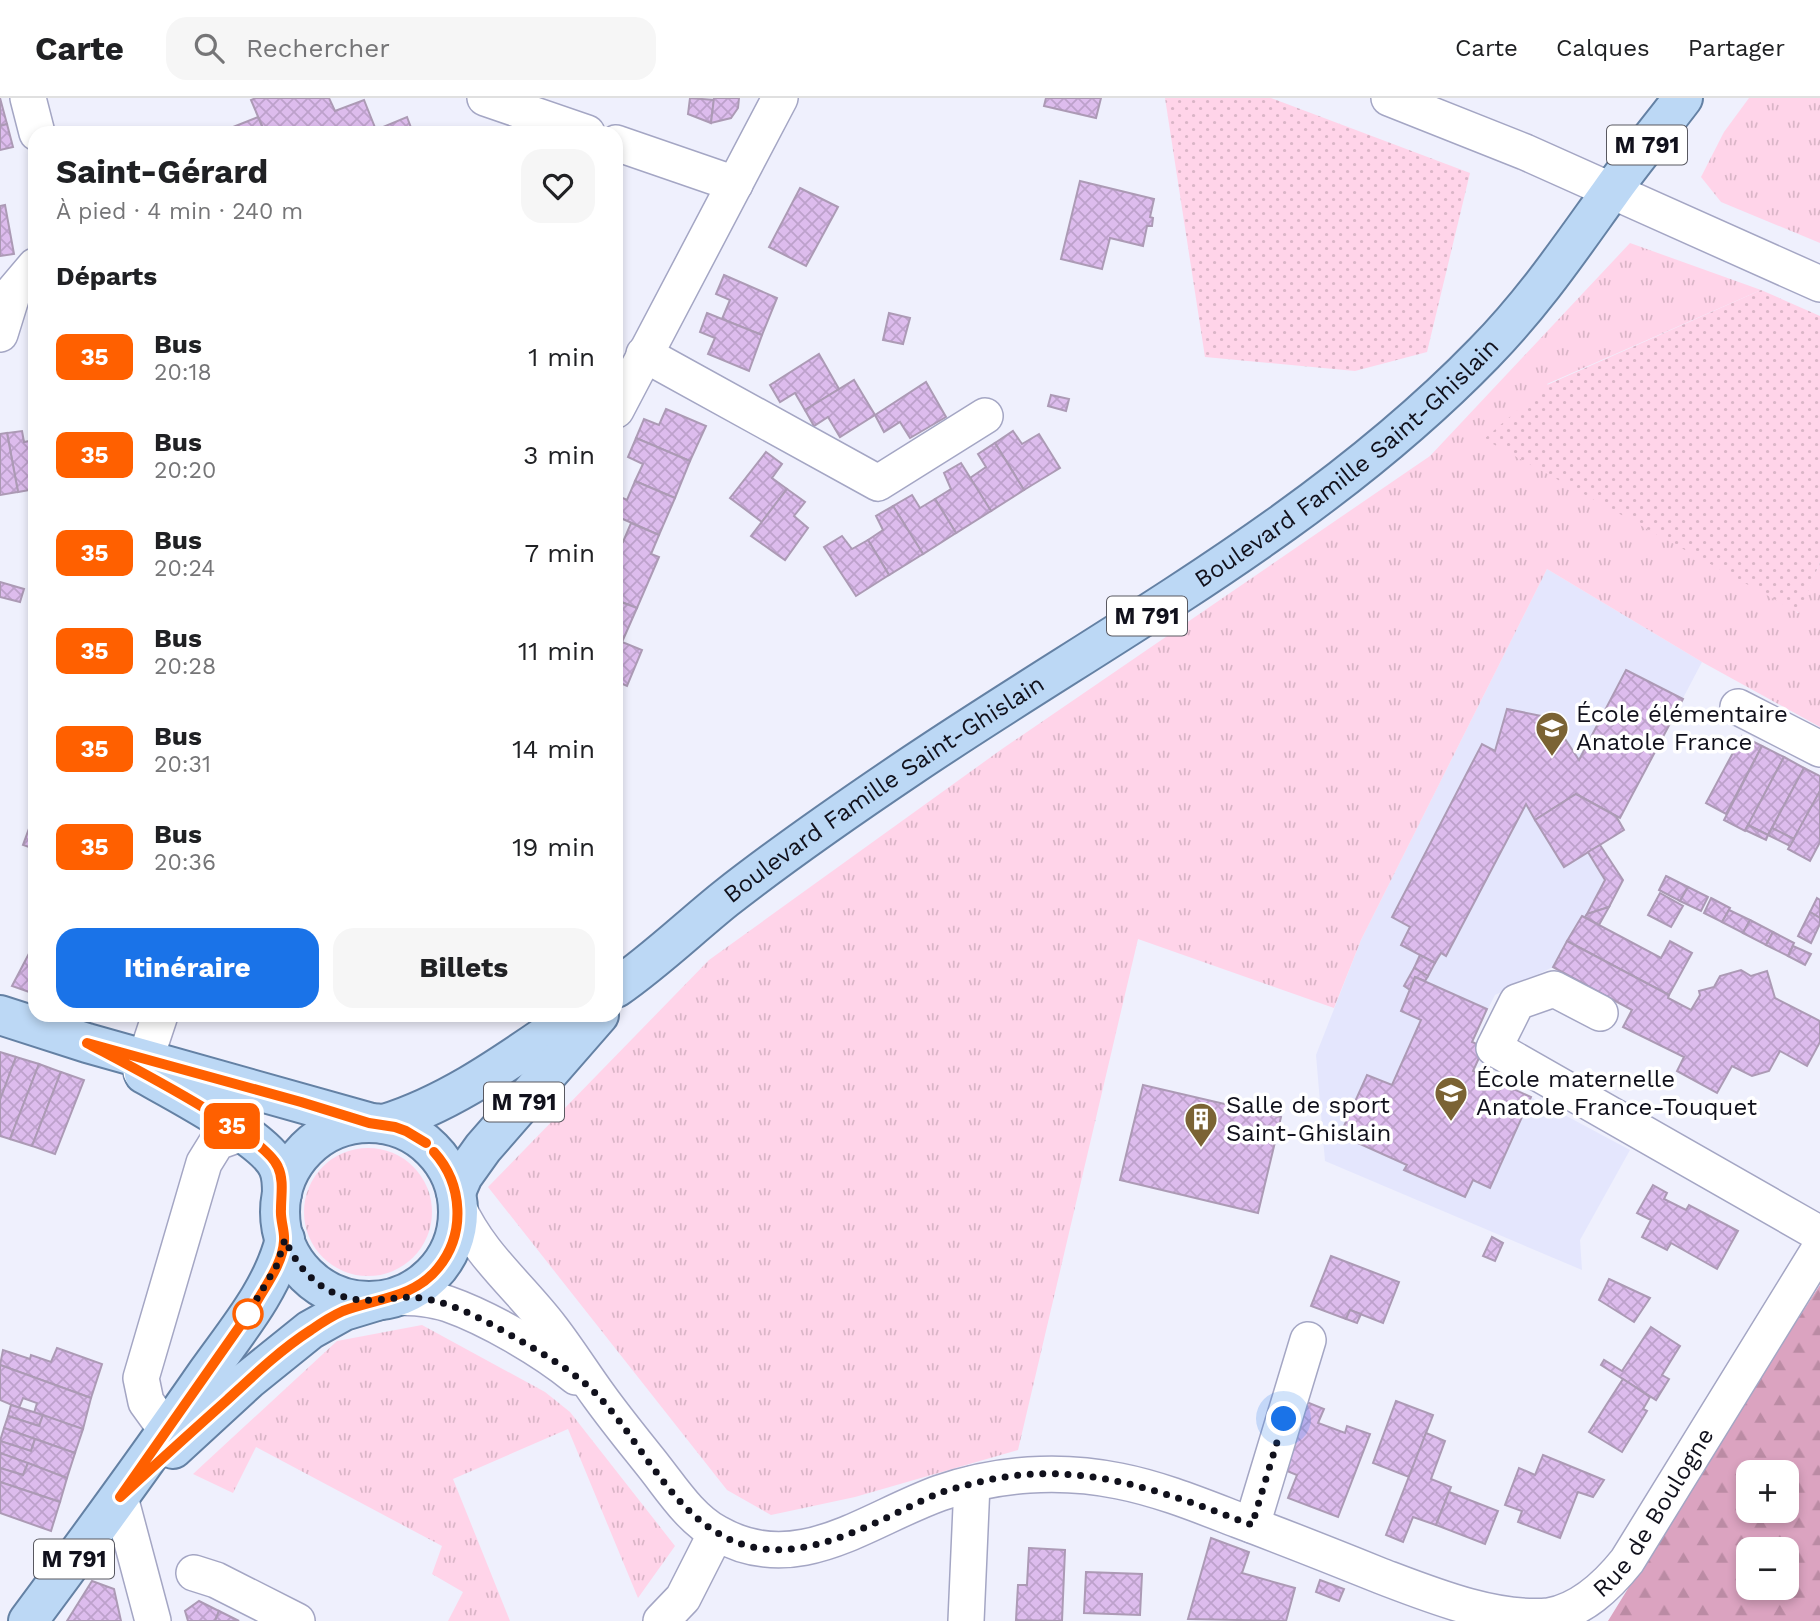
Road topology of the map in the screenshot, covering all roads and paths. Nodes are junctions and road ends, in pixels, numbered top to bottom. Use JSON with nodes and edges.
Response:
{"nodes":[{"id":1,"x":28,"y":98,"type":"edge"},
{"id":2,"x":485,"y":98,"type":"edge"},
{"id":3,"x":780,"y":98,"type":"edge"},
{"id":4,"x":1389,"y":98,"type":"edge"},
{"id":5,"x":1683,"y":98,"type":"edge"},
{"id":6,"x":35,"y":126,"type":"edge"},
{"id":7,"x":567,"y":126,"type":"edge"},
{"id":8,"x":623,"y":145,"type":"edge"},
{"id":9,"x":735,"y":184,"type":"junction"},
{"id":10,"x":1611,"y":191,"type":"junction"},
{"id":11,"x":28,"y":274,"type":"edge"},
{"id":12,"x":1820,"y":284,"type":"edge"},
{"id":13,"x":0,"y":334,"type":"edge"},
{"id":14,"x":645,"y":354,"type":"junction"},
{"id":15,"x":623,"y":396,"type":"edge"},
{"id":16,"x":985,"y":416,"type":"dead end"},
{"id":17,"x":1738,"y":707,"type":"dead end"},
{"id":18,"x":1820,"y":749,"type":"edge"},
{"id":19,"x":623,"y":985,"type":"edge"},
{"id":20,"x":1600,"y":1013,"type":"dead end"},
{"id":21,"x":0,"y":1015,"type":"edge"},
{"id":22,"x":158,"y":1022,"type":"edge"},
{"id":23,"x":565,"y":1022,"type":"edge"},
{"id":24,"x":592,"y":1022,"type":"edge"},
{"id":25,"x":143,"y":1065,"type":"junction"},
{"id":26,"x":376,"y":1123,"type":"junction"},
{"id":27,"x":242,"y":1133,"type":"junction"},
{"id":28,"x":282,"y":1194,"type":"junction"},
{"id":29,"x":457,"y":1200,"type":"junction"},
{"id":30,"x":1820,"y":1234,"type":"edge"},
{"id":31,"x":285,"y":1239,"type":"junction"},
{"id":32,"x":1820,"y":1248,"type":"edge"},
{"id":33,"x":386,"y":1299,"type":"junction"},
{"id":34,"x":1308,"y":1340,"type":"dead end"},
{"id":35,"x":600,"y":1398,"type":"junction"},
{"id":36,"x":167,"y":1431,"type":"junction"},
{"id":37,"x":972,"y":1484,"type":"junction"},
{"id":38,"x":120,"y":1497,"type":"junction"},
{"id":39,"x":1252,"y":1525,"type":"junction"},
{"id":40,"x":716,"y":1533,"type":"junction"},
{"id":41,"x":194,"y":1573,"type":"dead end"},
{"id":42,"x":1536,"y":1619,"type":"edge"},
{"id":43,"x":28,"y":1621,"type":"edge"},
{"id":44,"x":153,"y":1621,"type":"edge"},
{"id":45,"x":297,"y":1621,"type":"edge"},
{"id":46,"x":661,"y":1621,"type":"edge"},
{"id":47,"x":966,"y":1621,"type":"edge"}],
"edges":[{"from":1,"to":6,"type":"street"},
{"from":2,"to":7,"type":"street"},
{"from":3,"to":9,"type":"street"},
{"from":4,"to":10,"type":"street"},
{"from":5,"to":10,"type":"main road","number":"M 791"},
{"from":8,"to":9,"type":"street"},
{"from":9,"to":14,"type":"street"},
{"from":10,"to":12,"type":"street"},
{"from":10,"to":19,"type":"main road","name":"Boulevard Famille Saint-Ghislain","number":"M 791"},
{"from":11,"to":13,"type":"street"},
{"from":14,"to":15,"type":"street"},
{"from":14,"to":16,"type":"street"},
{"from":17,"to":18,"type":"street"},
{"from":20,"to":30,"type":"street"},
{"from":21,"to":25,"type":"main road"},
{"from":22,"to":25,"type":"street"},
{"from":23,"to":26,"type":"main road","number":"M 791"},
{"from":24,"to":29,"type":"main road","number":"M 791"},
{"from":25,"to":26,"type":"main road"},
{"from":25,"to":27,"type":"main road"},
{"from":26,"to":28,"type":"main road"},
{"from":26,"to":29,"type":"main road"},
{"from":27,"to":28,"type":"main road"},
{"from":27,"to":36,"type":"street"},
{"from":28,"to":31,"type":"main road"},
{"from":29,"to":33,"type":"main road"},
{"from":29,"to":35,"type":"street","name":"Rue de Boulogne"},
{"from":31,"to":33,"type":"main road"},
{"from":31,"to":36,"type":"main road","number":"M 791"},
{"from":32,"to":42,"type":"street","name":"Rue de Boulogne"},
{"from":33,"to":35,"type":"street","name":"Rue de Boulogne"},
{"from":33,"to":38,"type":"main road","number":"M 791"},
{"from":34,"to":39,"type":"street"},
{"from":35,"to":40,"type":"street","name":"Rue de Boulogne"},
{"from":36,"to":38,"type":"main road","number":"M 791"},
{"from":37,"to":39,"type":"street","name":"Rue de Boulogne"},
{"from":37,"to":40,"type":"street","name":"Rue de Boulogne"},
{"from":37,"to":47,"type":"street"},
{"from":38,"to":43,"type":"main road","number":"M 791"},
{"from":38,"to":44,"type":"street"},
{"from":39,"to":42,"type":"street","name":"Rue de Boulogne"},
{"from":40,"to":46,"type":"street"},
{"from":41,"to":45,"type":"street"}]}
